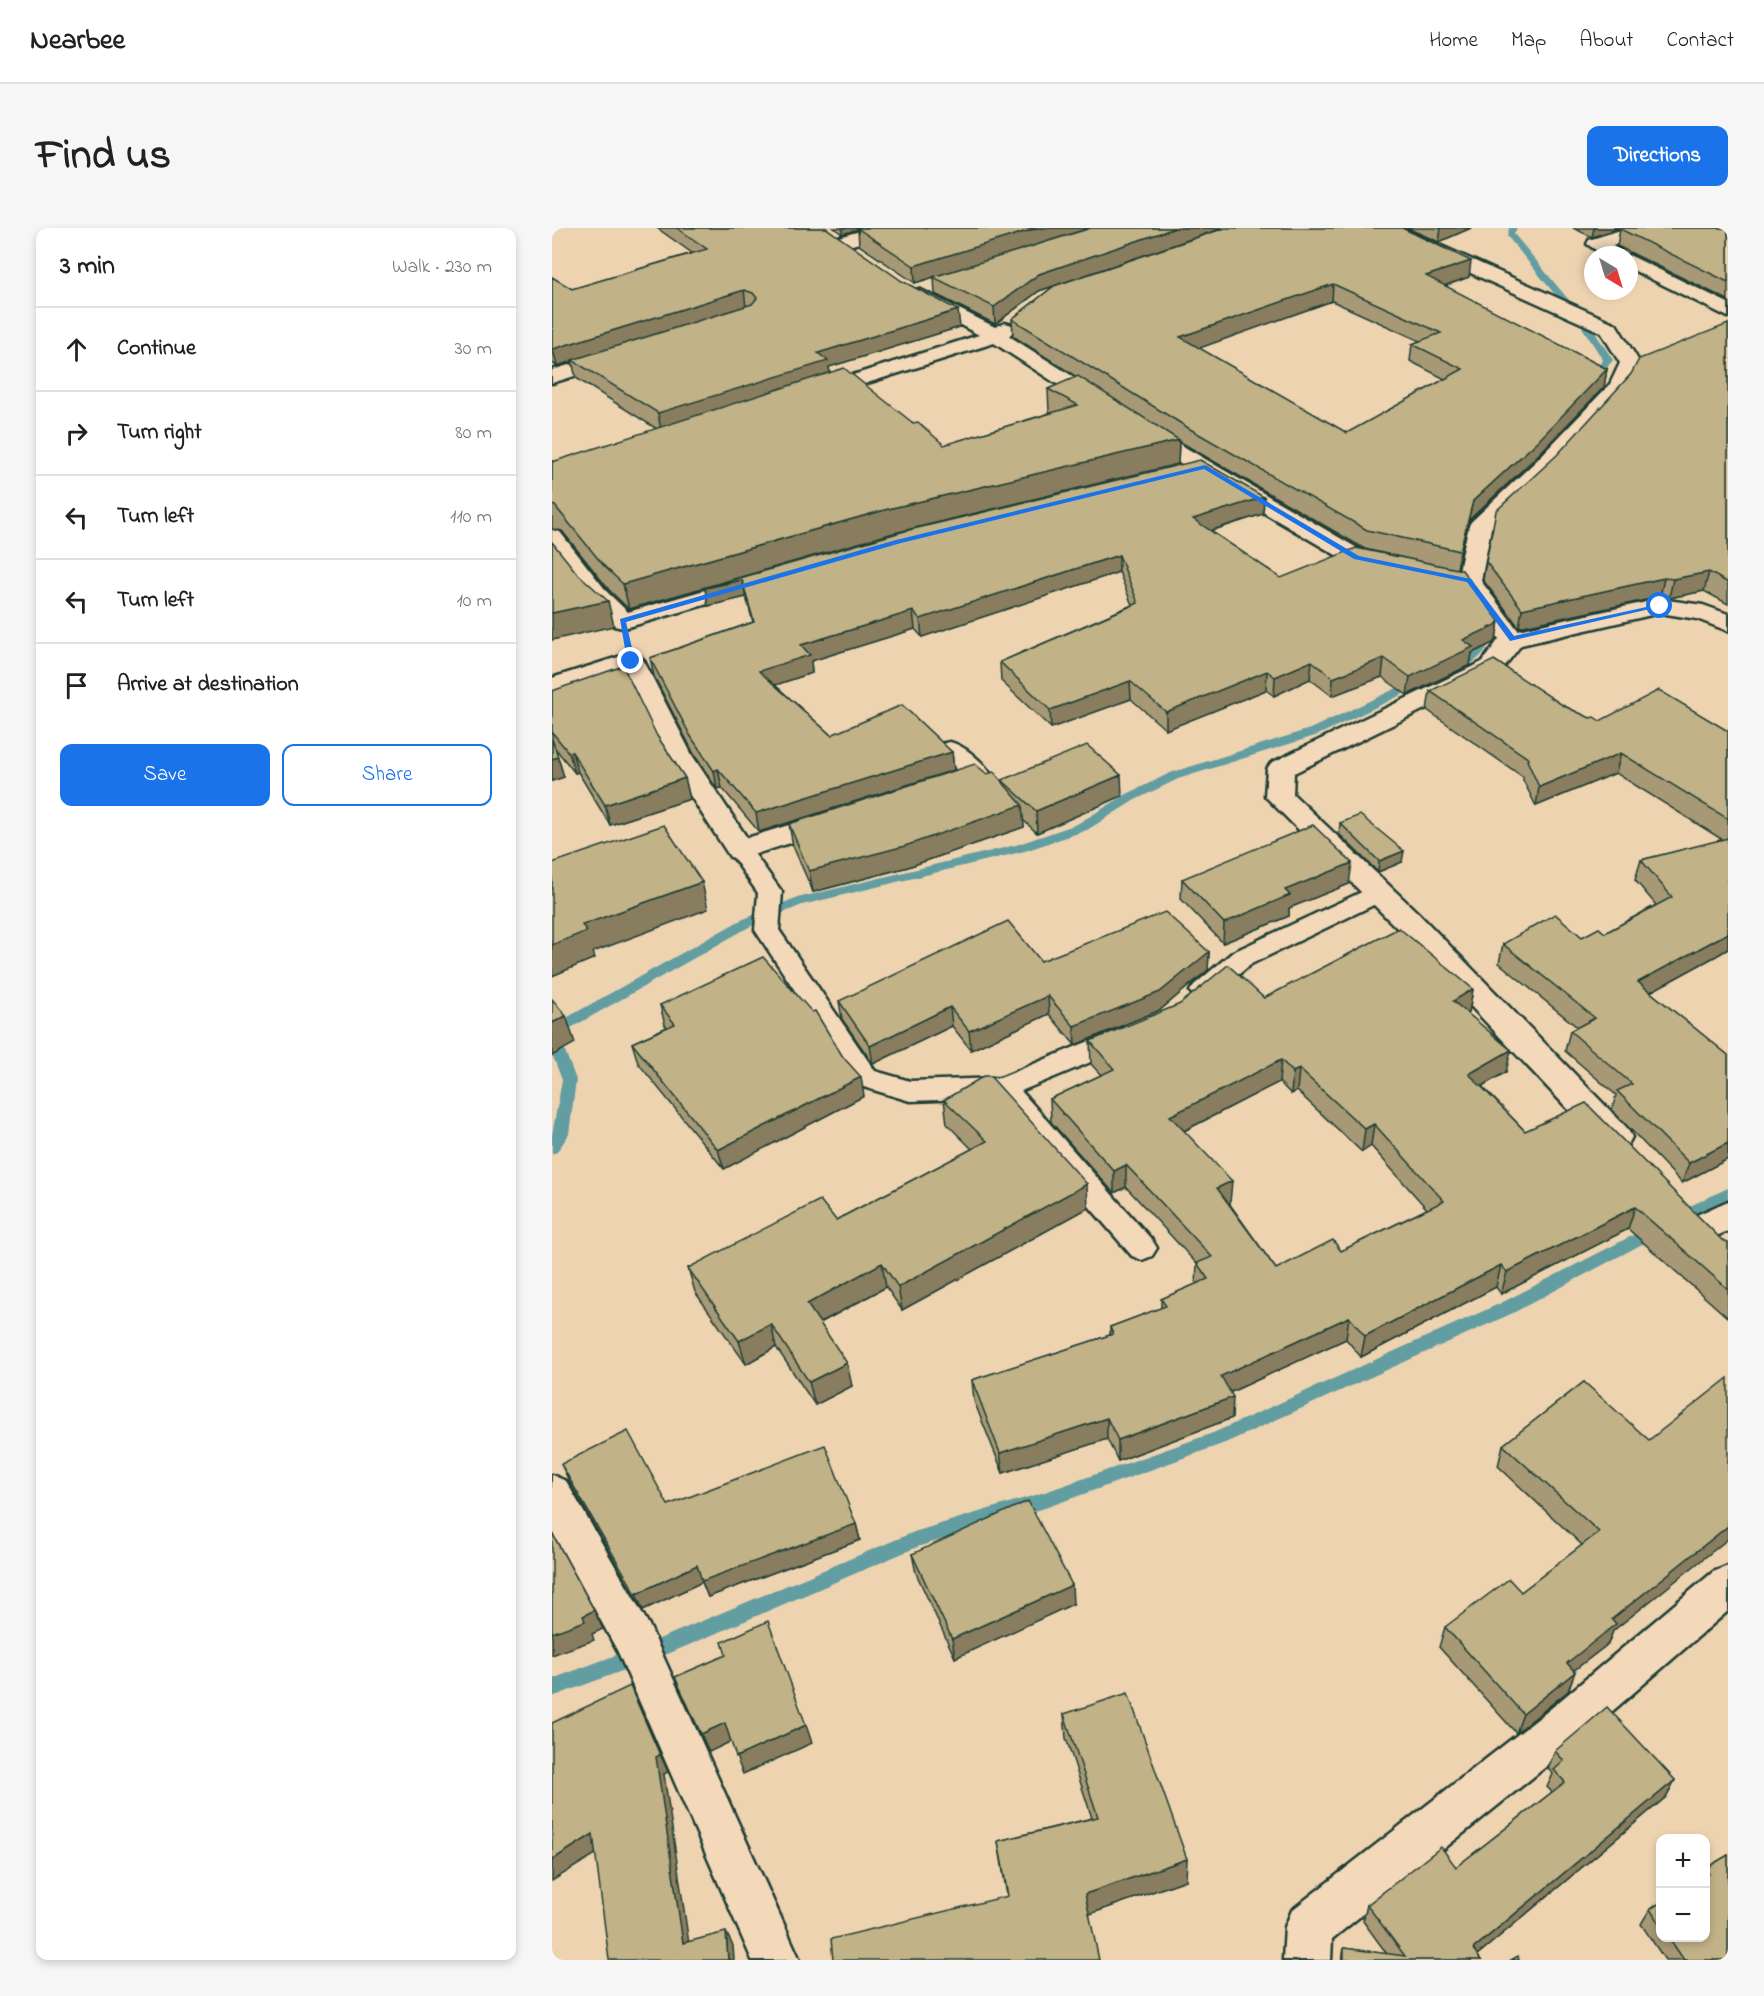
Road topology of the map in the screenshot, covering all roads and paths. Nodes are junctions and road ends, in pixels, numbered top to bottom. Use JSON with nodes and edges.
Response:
{"nodes":[{"id":1,"x":891,"y":228,"type":"edge"},
{"id":2,"x":1386,"y":228,"type":"edge"},
{"id":3,"x":1646,"y":228,"type":"edge"},
{"id":4,"x":1600,"y":246,"type":"edge"},
{"id":5,"x":860,"y":255,"type":"edge"},
{"id":6,"x":1638,"y":265,"type":"edge"},
{"id":7,"x":935,"y":285,"type":"edge"},
{"id":8,"x":1723,"y":304,"type":"edge"},
{"id":9,"x":1015,"y":319,"type":"edge"},
{"id":10,"x":996,"y":336,"type":"junction"},
{"id":11,"x":639,"y":350,"type":"edge"},
{"id":12,"x":552,"y":377,"type":"edge"},
{"id":13,"x":797,"y":399,"type":"edge"},
{"id":14,"x":1205,"y":467,"type":"junction"},
{"id":15,"x":1171,"y":476,"type":"edge"},
{"id":16,"x":552,"y":537,"type":"edge"},
{"id":17,"x":1413,"y":569,"type":"edge"},
{"id":18,"x":772,"y":578,"type":"edge"},
{"id":19,"x":622,"y":621,"type":"junction"},
{"id":20,"x":1728,"y":624,"type":"edge"},
{"id":21,"x":1512,"y":639,"type":"junction"},
{"id":22,"x":631,"y":661,"type":"junction"},
{"id":23,"x":552,"y":687,"type":"edge"},
{"id":24,"x":950,"y":750,"type":"edge"},
{"id":25,"x":920,"y":792,"type":"edge"},
{"id":26,"x":864,"y":810,"type":"edge"},
{"id":27,"x":740,"y":850,"type":"junction"},
{"id":28,"x":1379,"y":892,"type":"junction"},
{"id":29,"x":1188,"y":1003,"type":"edge"},
{"id":30,"x":1149,"y":1027,"type":"edge"},
{"id":31,"x":1003,"y":1088,"type":"junction"},
{"id":32,"x":1637,"y":1160,"type":"edge"},
{"id":33,"x":1678,"y":1203,"type":"edge"},
{"id":34,"x":1715,"y":1221,"type":"edge"},
{"id":35,"x":1142,"y":1248,"type":"dead end"},
{"id":36,"x":1728,"y":1250,"type":"edge"},
{"id":37,"x":552,"y":1492,"type":"edge"},
{"id":38,"x":1728,"y":1585,"type":"edge"},
{"id":39,"x":776,"y":1960,"type":"edge"},
{"id":40,"x":1306,"y":1960,"type":"edge"}],
"edges":[{"from":1,"to":5,"type":"street"},
{"from":2,"to":21,"type":"street"},
{"from":3,"to":4,"type":"street"},
{"from":6,"to":8,"type":"street"},
{"from":7,"to":10,"type":"street"},
{"from":9,"to":10,"type":"street"},
{"from":10,"to":13,"type":"street"},
{"from":10,"to":14,"type":"street"},
{"from":11,"to":12,"type":"street"},
{"from":14,"to":15,"type":"street"},
{"from":14,"to":17,"type":"street"},
{"from":16,"to":19,"type":"street"},
{"from":18,"to":19,"type":"street"},
{"from":19,"to":22,"type":"street"},
{"from":20,"to":21,"type":"street"},
{"from":21,"to":28,"type":"street"},
{"from":22,"to":23,"type":"street"},
{"from":22,"to":27,"type":"street"},
{"from":24,"to":25,"type":"street"},
{"from":26,"to":27,"type":"street"},
{"from":27,"to":31,"type":"lane"},
{"from":28,"to":29,"type":"lane"},
{"from":28,"to":32,"type":"street"},
{"from":30,"to":31,"type":"lane"},
{"from":31,"to":35,"type":"lane"},
{"from":33,"to":34,"type":"street"},
{"from":34,"to":36,"type":"street"},
{"from":37,"to":39,"type":"street"},
{"from":38,"to":40,"type":"street"}]}
